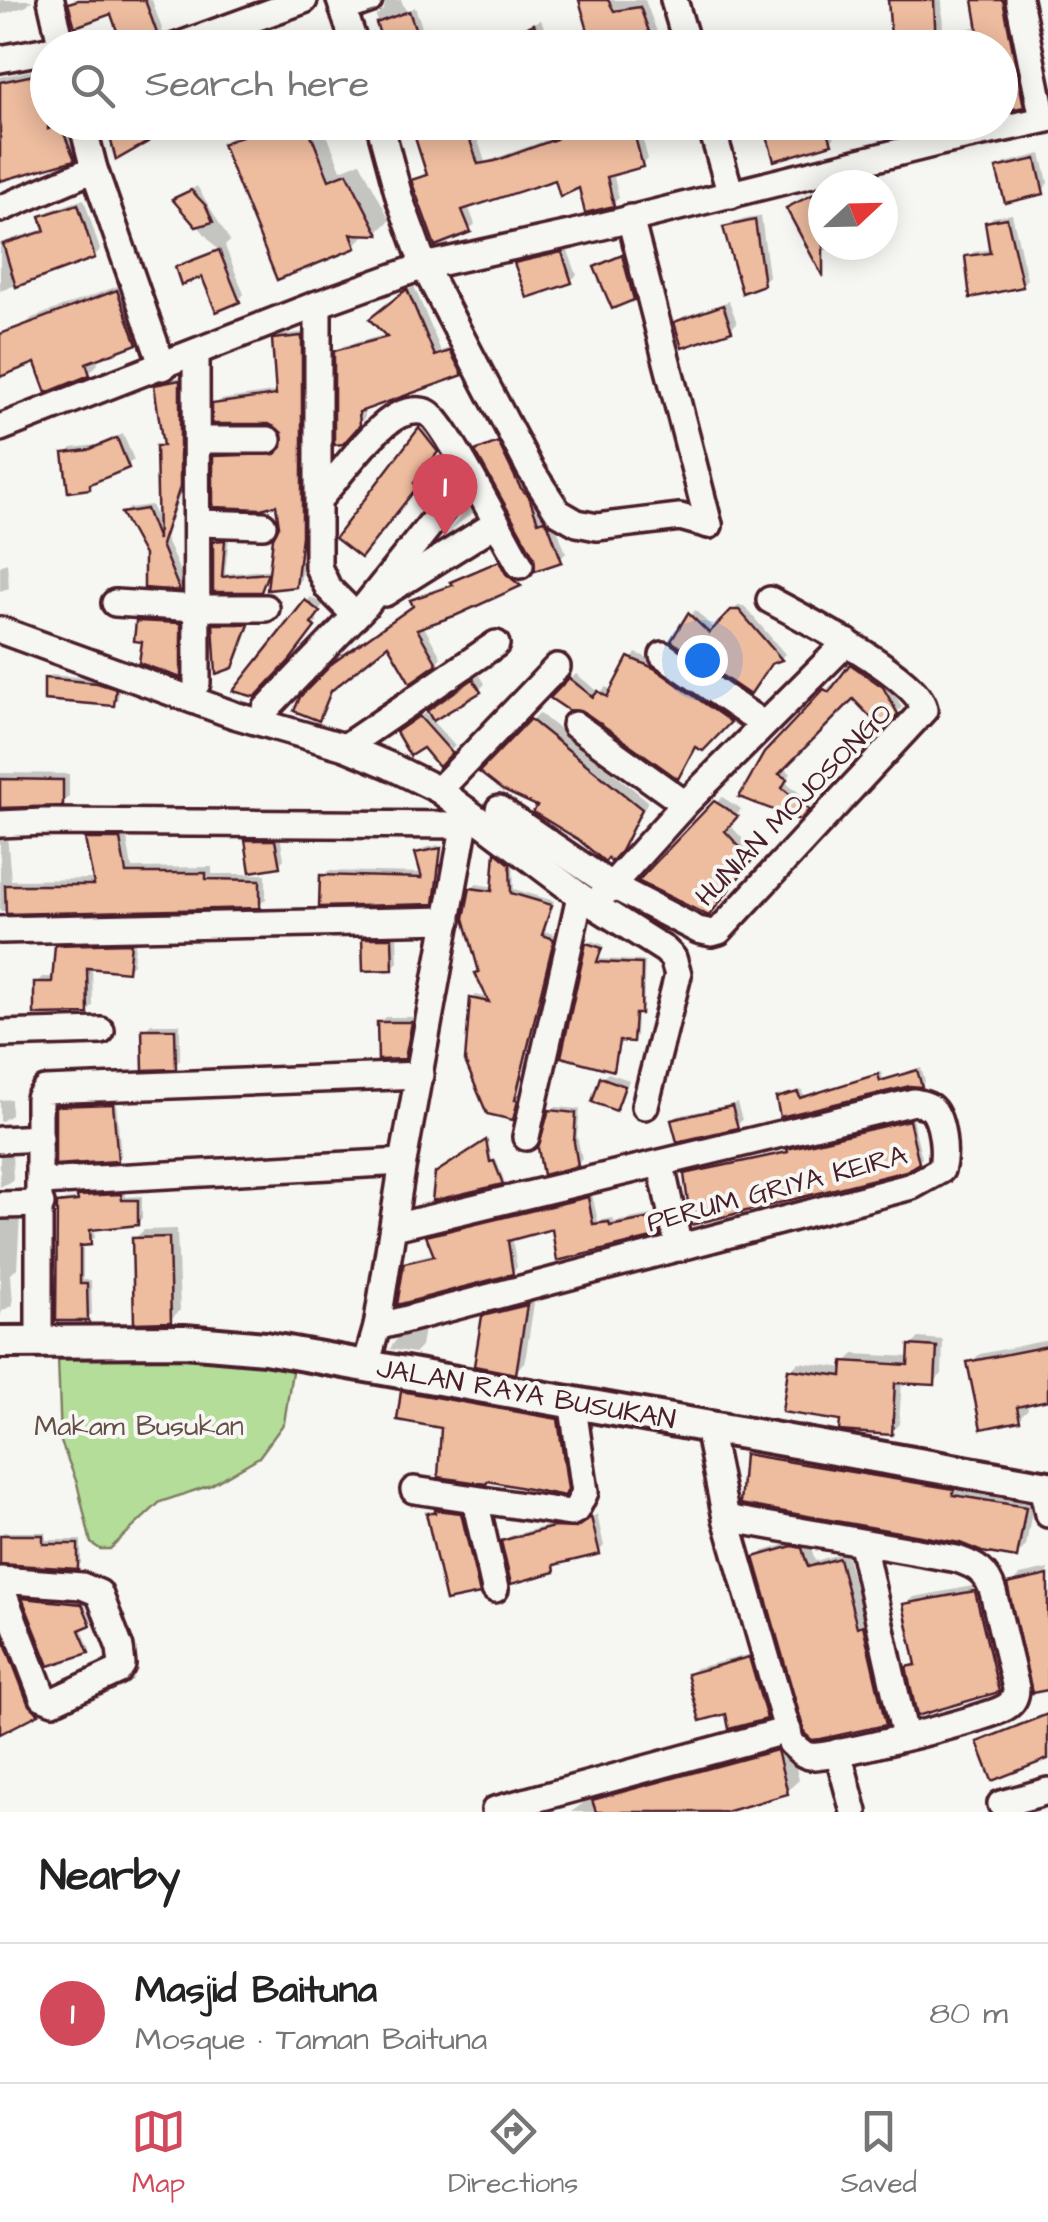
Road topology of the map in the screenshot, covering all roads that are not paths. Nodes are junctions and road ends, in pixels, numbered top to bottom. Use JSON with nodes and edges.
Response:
{"nodes":[{"id":1,"x":51,"y":0,"type":"edge"},
{"id":2,"x":304,"y":0,"type":"edge"},
{"id":3,"x":369,"y":0,"type":"edge"},
{"id":4,"x":674,"y":0,"type":"edge"},
{"id":5,"x":1019,"y":0,"type":"edge"},
{"id":6,"x":342,"y":5,"type":"edge"},
{"id":7,"x":57,"y":30,"type":"edge"},
{"id":8,"x":222,"y":30,"type":"edge"},
{"id":9,"x":350,"y":30,"type":"edge"},
{"id":10,"x":683,"y":30,"type":"edge"},
{"id":11,"x":30,"y":53,"type":"edge"},
{"id":12,"x":0,"y":59,"type":"edge"},
{"id":13,"x":1046,"y":119,"type":"edge"},
{"id":14,"x":1018,"y":125,"type":"edge"},
{"id":15,"x":87,"y":140,"type":"edge"},
{"id":16,"x":384,"y":140,"type":"edge"},
{"id":17,"x":715,"y":140,"type":"edge"},
{"id":18,"x":949,"y":140,"type":"edge"},
{"id":19,"x":94,"y":169,"type":"junction"},
{"id":20,"x":730,"y":194,"type":"junction"},
{"id":21,"x":0,"y":209,"type":"edge"},
{"id":22,"x":630,"y":218,"type":"junction"},
{"id":23,"x":424,"y":266,"type":"junction"},
{"id":24,"x":318,"y":304,"type":"junction"},
{"id":25,"x":196,"y":354,"type":"junction"},
{"id":26,"x":163,"y":366,"type":"junction"},
{"id":27,"x":0,"y":428,"type":"edge"},
{"id":28,"x":198,"y":440,"type":"junction"},
{"id":29,"x":268,"y":440,"type":"dead end"},
{"id":30,"x":468,"y":476,"type":"junction"},
{"id":31,"x":318,"y":499,"type":"junction"},
{"id":32,"x":199,"y":523,"type":"junction"},
{"id":33,"x":495,"y":524,"type":"junction"},
{"id":34,"x":263,"y":526,"type":"dead end"},
{"id":35,"x":520,"y":565,"type":"dead end"},
{"id":36,"x":770,"y":600,"type":"dead end"},
{"id":37,"x":115,"y":603,"type":"dead end"},
{"id":38,"x":197,"y":608,"type":"junction"},
{"id":39,"x":266,"y":608,"type":"dead end"},
{"id":40,"x":361,"y":610,"type":"junction"},
{"id":41,"x":0,"y":630,"type":"edge"},
{"id":42,"x":847,"y":642,"type":"junction"},
{"id":43,"x":496,"y":644,"type":"dead end"},
{"id":44,"x":663,"y":655,"type":"dead end"},
{"id":45,"x":557,"y":668,"type":"dead end"},
{"id":46,"x":197,"y":683,"type":"dead end"},
{"id":47,"x":266,"y":708,"type":"dead end"},
{"id":48,"x":763,"y":724,"type":"junction"},
{"id":49,"x":575,"y":725,"type":"dead end"},
{"id":50,"x":345,"y":747,"type":"junction"},
{"id":51,"x":439,"y":790,"type":"junction"},
{"id":52,"x":685,"y":804,"type":"junction"},
{"id":53,"x":500,"y":809,"type":"dead end"},
{"id":54,"x":465,"y":818,"type":"junction"},
{"id":55,"x":0,"y":824,"type":"edge"},
{"id":56,"x":595,"y":895,"type":"junction"},
{"id":57,"x":448,"y":920,"type":"junction"},
{"id":58,"x":0,"y":930,"type":"edge"},
{"id":59,"x":101,"y":1031,"type":"dead end"},
{"id":60,"x":0,"y":1034,"type":"edge"},
{"id":61,"x":420,"y":1075,"type":"junction"},
{"id":62,"x":645,"y":1106,"type":"dead end"},
{"id":63,"x":526,"y":1136,"type":"dead end"},
{"id":64,"x":40,"y":1138,"type":"junction"},
{"id":65,"x":0,"y":1140,"type":"edge"},
{"id":66,"x":402,"y":1162,"type":"junction"},
{"id":67,"x":661,"y":1166,"type":"junction"},
{"id":68,"x":41,"y":1193,"type":"junction"},
{"id":69,"x":0,"y":1205,"type":"edge"},
{"id":70,"x":394,"y":1227,"type":"junction"},
{"id":71,"x":679,"y":1248,"type":"junction"},
{"id":72,"x":377,"y":1327,"type":"junction"},
{"id":73,"x":0,"y":1342,"type":"edge"},
{"id":74,"x":39,"y":1343,"type":"junction"},
{"id":75,"x":366,"y":1365,"type":"junction"},
{"id":76,"x":572,"y":1400,"type":"junction"},
{"id":77,"x":708,"y":1428,"type":"junction"},
{"id":78,"x":414,"y":1490,"type":"dead end"},
{"id":79,"x":1046,"y":1496,"type":"edge"},
{"id":80,"x":475,"y":1500,"type":"junction"},
{"id":81,"x":535,"y":1508,"type":"junction"},
{"id":82,"x":726,"y":1518,"type":"junction"},
{"id":83,"x":483,"y":1534,"type":"junction"},
{"id":84,"x":862,"y":1544,"type":"junction"},
{"id":85,"x":0,"y":1582,"type":"edge"},
{"id":86,"x":496,"y":1589,"type":"dead end"},
{"id":87,"x":788,"y":1730,"type":"junction"},
{"id":88,"x":905,"y":1736,"type":"junction"},
{"id":89,"x":838,"y":1752,"type":"junction"},
{"id":90,"x":1048,"y":1791,"type":"edge"},
{"id":91,"x":1001,"y":1804,"type":"dead end"},
{"id":92,"x":496,"y":1810,"type":"edge"},
{"id":93,"x":854,"y":1812,"type":"edge"}],
"edges":[{"from":1,"to":7,"type":"street"},
{"from":2,"to":8,"type":"street"},
{"from":3,"to":6,"type":"street"},
{"from":4,"to":10,"type":"street"},
{"from":5,"to":13,"type":"street"},
{"from":6,"to":9,"type":"street"},
{"from":11,"to":12,"type":"street"},
{"from":13,"to":14,"type":"street"},
{"from":15,"to":19,"type":"street"},
{"from":16,"to":23,"type":"street"},
{"from":17,"to":20,"type":"street"},
{"from":18,"to":20,"type":"street"},
{"from":19,"to":21,"type":"street"},
{"from":19,"to":26,"type":"street"},
{"from":20,"to":22,"type":"street"},
{"from":22,"to":23,"type":"street"},
{"from":22,"to":23,"type":"street"},
{"from":23,"to":24,"type":"street"},
{"from":24,"to":25,"type":"street"},
{"from":24,"to":31,"type":"street"},
{"from":25,"to":26,"type":"street"},
{"from":25,"to":28,"type":"street"},
{"from":26,"to":27,"type":"street"},
{"from":28,"to":29,"type":"street"},
{"from":28,"to":32,"type":"street"},
{"from":30,"to":31,"type":"street"},
{"from":30,"to":33,"type":"street"},
{"from":30,"to":40,"type":"street"},
{"from":31,"to":40,"type":"street"},
{"from":32,"to":34,"type":"street"},
{"from":32,"to":38,"type":"street"},
{"from":33,"to":35,"type":"street"},
{"from":33,"to":40,"type":"street"},
{"from":36,"to":42,"type":"street","name":"HUNIAN MOJOSONGO"},
{"from":37,"to":38,"type":"street"},
{"from":38,"to":39,"type":"street"},
{"from":38,"to":46,"type":"street"},
{"from":40,"to":47,"type":"street"},
{"from":41,"to":50,"type":"street"},
{"from":42,"to":48,"type":"street"},
{"from":42,"to":56,"type":"street","name":"HUNIAN MOJOSONGO"},
{"from":43,"to":50,"type":"street"},
{"from":44,"to":48,"type":"street"},
{"from":45,"to":51,"type":"street"},
{"from":48,"to":52,"type":"street"},
{"from":49,"to":52,"type":"street"},
{"from":50,"to":51,"type":"street"},
{"from":51,"to":54,"type":"street"},
{"from":52,"to":56,"type":"street"},
{"from":53,"to":56,"type":"street","name":"HUNIAN MOJOSONGO"},
{"from":54,"to":55,"type":"street"},
{"from":54,"to":56,"type":"street"},
{"from":54,"to":57,"type":"street"},
{"from":56,"to":62,"type":"street"},
{"from":56,"to":63,"type":"street"},
{"from":57,"to":58,"type":"street"},
{"from":57,"to":61,"type":"street"},
{"from":59,"to":60,"type":"street"},
{"from":61,"to":64,"type":"street"},
{"from":61,"to":66,"type":"street"},
{"from":64,"to":65,"type":"street"},
{"from":64,"to":68,"type":"street"},
{"from":66,"to":68,"type":"street"},
{"from":66,"to":70,"type":"street"},
{"from":67,"to":70,"type":"street","name":"PERUM GRIYA KEIRA"},
{"from":67,"to":71,"type":"street"},
{"from":67,"to":71,"type":"street","name":"PERUM GRIYA KEIRA"},
{"from":68,"to":69,"type":"street"},
{"from":68,"to":74,"type":"street"},
{"from":70,"to":72,"type":"street"},
{"from":71,"to":72,"type":"street","name":"PERUM GRIYA KEIRA"},
{"from":72,"to":75,"type":"street"},
{"from":73,"to":74,"type":"street","name":"JALAN RAYA BUSUKAN"},
{"from":74,"to":75,"type":"street","name":"JALAN RAYA BUSUKAN"},
{"from":75,"to":76,"type":"street","name":"JALAN RAYA BUSUKAN"},
{"from":76,"to":77,"type":"street","name":"JALAN RAYA BUSUKAN"},
{"from":76,"to":81,"type":"street"},
{"from":77,"to":79,"type":"street","name":"JALAN RAYA BUSUKAN"},
{"from":77,"to":82,"type":"street"},
{"from":78,"to":80,"type":"street"},
{"from":80,"to":81,"type":"street"},
{"from":80,"to":83,"type":"street"},
{"from":81,"to":83,"type":"street"},
{"from":82,"to":84,"type":"street"},
{"from":82,"to":87,"type":"street"},
{"from":83,"to":86,"type":"street"},
{"from":84,"to":88,"type":"street"},
{"from":84,"to":88,"type":"street"},
{"from":85,"to":85,"type":"street"},
{"from":87,"to":89,"type":"street"},
{"from":87,"to":92,"type":"street"},
{"from":88,"to":89,"type":"street"},
{"from":89,"to":93,"type":"street"},
{"from":90,"to":91,"type":"street"}]}
